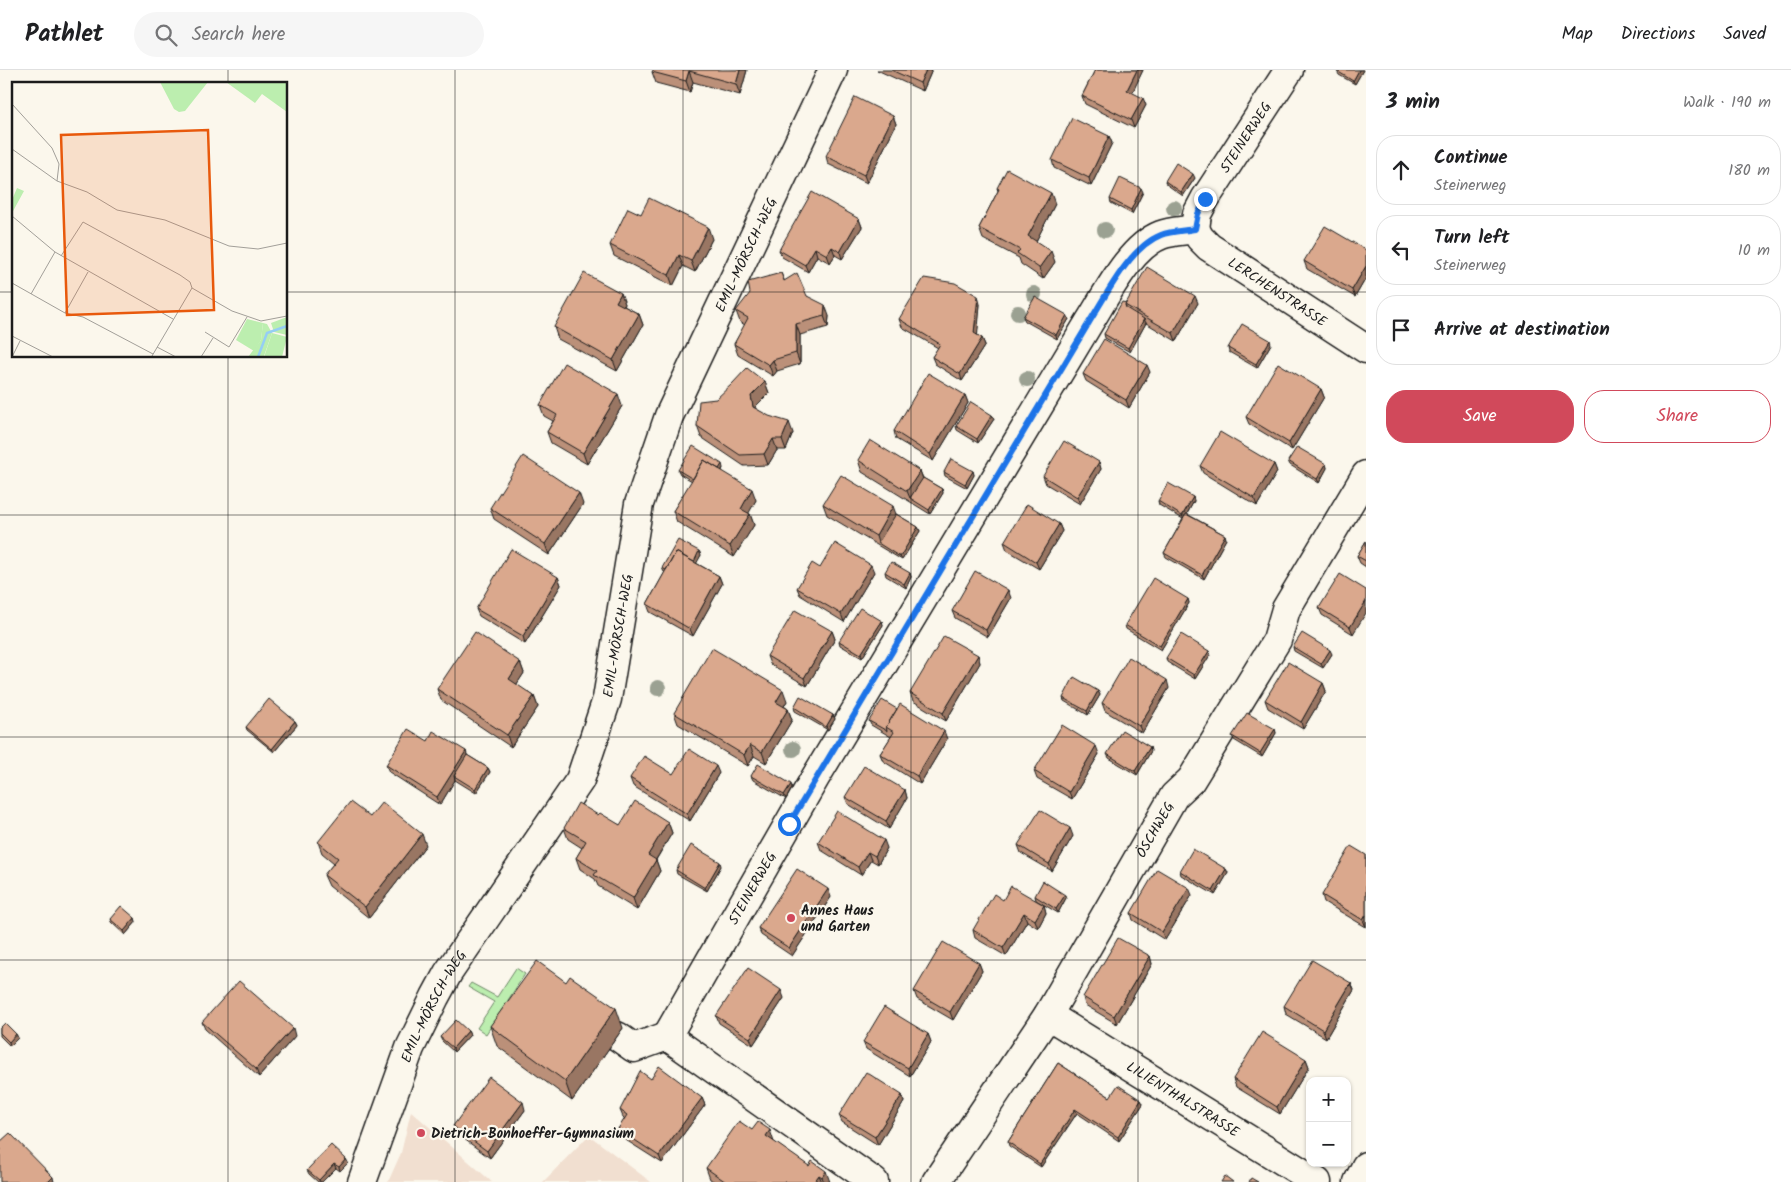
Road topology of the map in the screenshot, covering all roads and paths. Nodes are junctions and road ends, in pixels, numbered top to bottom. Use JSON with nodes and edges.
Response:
{"nodes":[{"id":1,"x":833,"y":70,"type":"edge"},
{"id":2,"x":1289,"y":70,"type":"edge"},
{"id":3,"x":1195,"y":229,"type":"junction"},
{"id":4,"x":1366,"y":349,"type":"edge"},
{"id":5,"x":1366,"y":475,"type":"edge"},
{"id":6,"x":1048,"y":1015,"type":"junction"},
{"id":7,"x":618,"y":1036,"type":"dead end"},
{"id":8,"x":667,"y":1036,"type":"junction"},
{"id":9,"x":1366,"y":1166,"type":"edge"},
{"id":10,"x":362,"y":1182,"type":"edge"},
{"id":11,"x":874,"y":1182,"type":"edge"},
{"id":12,"x":936,"y":1182,"type":"edge"},
{"id":13,"x":1317,"y":1182,"type":"edge"},
{"id":14,"x":1358,"y":1182,"type":"edge"}],
"edges":[{"from":1,"to":10,"type":"street","name":"EMIL-MÖRSCH-WEG"},
{"from":2,"to":3,"type":"street","name":"STEINERWEG"},
{"from":3,"to":4,"type":"street","name":"LERCHENSTRASSE"},
{"from":3,"to":8,"type":"street","name":"STEINERWEG"},
{"from":5,"to":6,"type":"street","name":"ÖSCHWEG"},
{"from":6,"to":12,"type":"street","name":"ÖSCHWEG"},
{"from":6,"to":13,"type":"street","name":"LILIENTHALSTRASSE"},
{"from":7,"to":8,"type":"street"},
{"from":8,"to":11,"type":"street"},
{"from":9,"to":14,"type":"street"}]}
